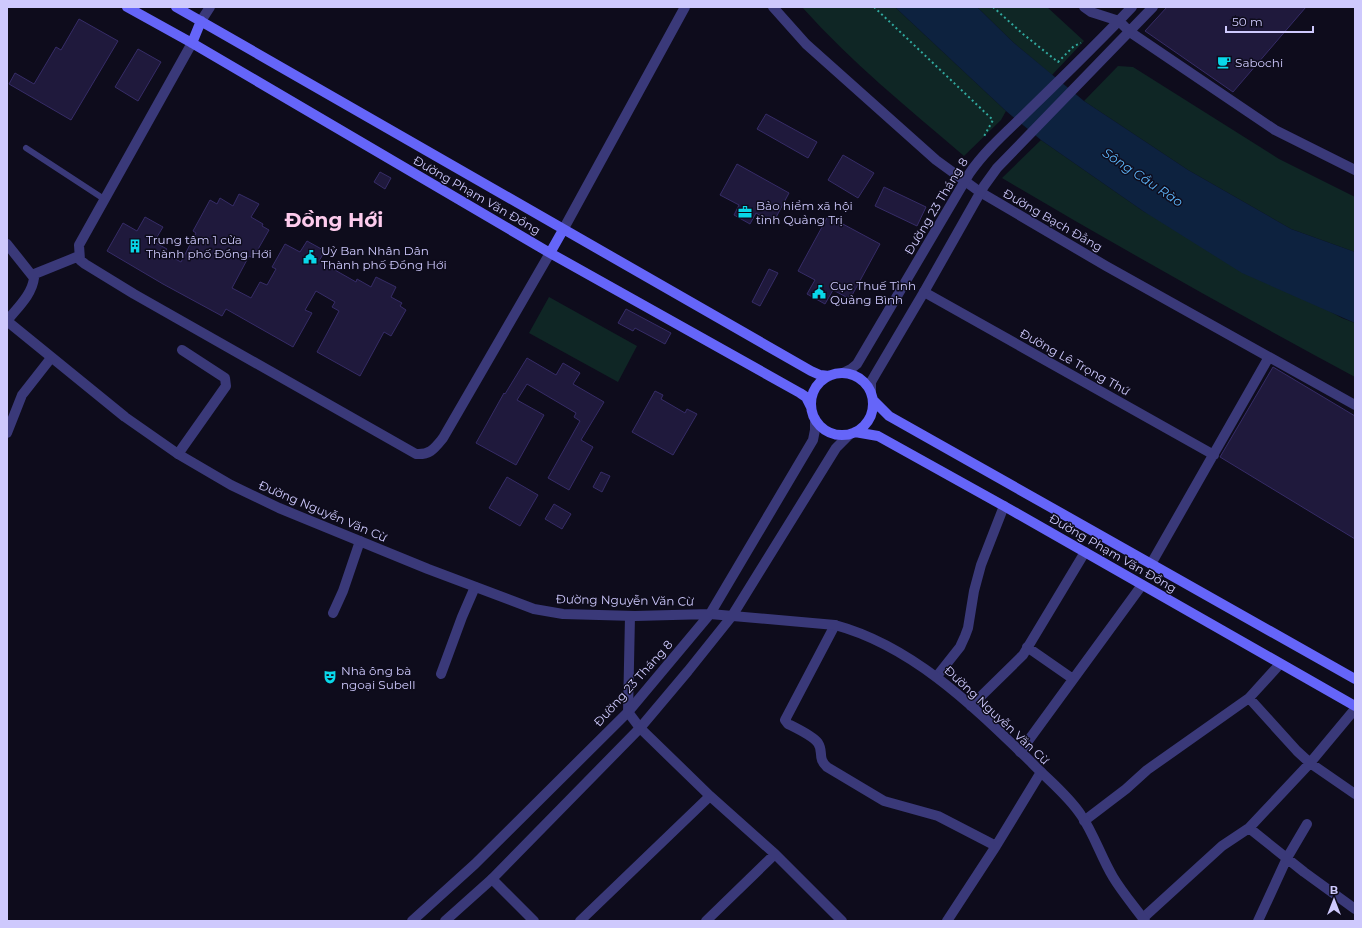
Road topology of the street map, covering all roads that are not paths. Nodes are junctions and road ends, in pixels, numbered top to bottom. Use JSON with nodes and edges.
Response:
{"nodes":[{"id":1,"x":127,"y":7,"type":"edge"},
{"id":2,"x":176,"y":7,"type":"edge"},
{"id":3,"x":210,"y":7,"type":"edge"},
{"id":4,"x":685,"y":7,"type":"edge"},
{"id":5,"x":773,"y":7,"type":"edge"},
{"id":6,"x":1084,"y":7,"type":"edge"},
{"id":7,"x":1132,"y":7,"type":"edge"},
{"id":8,"x":1153,"y":7,"type":"edge"},
{"id":9,"x":201,"y":21,"type":"junction"},
{"id":10,"x":1118,"y":21,"type":"junction"},
{"id":11,"x":1130,"y":32,"type":"junction"},
{"id":12,"x":192,"y":43,"type":"junction"},
{"id":13,"x":26,"y":148,"type":"dead end"},
{"id":14,"x":1355,"y":170,"type":"edge"},
{"id":15,"x":965,"y":182,"type":"junction"},
{"id":16,"x":980,"y":192,"type":"junction"},
{"id":17,"x":104,"y":199,"type":"junction"},
{"id":18,"x":563,"y":230,"type":"junction"},
{"id":19,"x":7,"y":244,"type":"edge"},
{"id":20,"x":550,"y":252,"type":"junction"},
{"id":21,"x":79,"y":256,"type":"junction"},
{"id":22,"x":32,"y":275,"type":"junction"},
{"id":23,"x":924,"y":292,"type":"junction"},
{"id":24,"x":7,"y":321,"type":"edge"},
{"id":25,"x":182,"y":350,"type":"dead end"},
{"id":26,"x":1269,"y":357,"type":"junction"},
{"id":27,"x":51,"y":358,"type":"junction"},
{"id":28,"x":842,"y":373,"type":"junction"},
{"id":29,"x":829,"y":376,"type":"junction"},
{"id":30,"x":872,"y":396,"type":"junction"},
{"id":31,"x":1355,"y":405,"type":"edge"},
{"id":32,"x":811,"y":407,"type":"junction"},
{"id":33,"x":815,"y":419,"type":"junction"},
{"id":34,"x":7,"y":433,"type":"edge"},
{"id":35,"x":852,"y":433,"type":"junction"},
{"id":36,"x":178,"y":454,"type":"junction"},
{"id":37,"x":1214,"y":455,"type":"junction"},
{"id":38,"x":1004,"y":506,"type":"junction"},
{"id":39,"x":360,"y":541,"type":"junction"},
{"id":40,"x":1085,"y":552,"type":"junction"},
{"id":41,"x":1152,"y":564,"type":"junction"},
{"id":42,"x":1142,"y":585,"type":"junction"},
{"id":43,"x":475,"y":587,"type":"junction"},
{"id":44,"x":333,"y":613,"type":"dead end"},
{"id":45,"x":710,"y":614,"type":"junction"},
{"id":46,"x":630,"y":616,"type":"junction"},
{"id":47,"x":732,"y":616,"type":"junction"},
{"id":48,"x":835,"y":625,"type":"junction"},
{"id":49,"x":1028,"y":647,"type":"junction"},
{"id":50,"x":1280,"y":664,"type":"junction"},
{"id":51,"x":441,"y":674,"type":"dead end"},
{"id":52,"x":937,"y":676,"type":"junction"},
{"id":53,"x":1073,"y":679,"type":"junction"},
{"id":54,"x":1355,"y":679,"type":"edge"},
{"id":55,"x":1249,"y":698,"type":"junction"},
{"id":56,"x":971,"y":706,"type":"junction"},
{"id":57,"x":1355,"y":706,"type":"edge"},
{"id":58,"x":1355,"y":709,"type":"edge"},
{"id":59,"x":628,"y":712,"type":"junction"},
{"id":60,"x":640,"y":728,"type":"junction"},
{"id":61,"x":1020,"y":752,"type":"junction"},
{"id":62,"x":1310,"y":763,"type":"junction"},
{"id":63,"x":1041,"y":772,"type":"junction"},
{"id":64,"x":1355,"y":794,"type":"edge"},
{"id":65,"x":710,"y":796,"type":"junction"},
{"id":66,"x":1084,"y":821,"type":"junction"},
{"id":67,"x":1307,"y":824,"type":"dead end"},
{"id":68,"x":1249,"y":828,"type":"junction"},
{"id":69,"x":996,"y":846,"type":"junction"},
{"id":70,"x":776,"y":854,"type":"junction"},
{"id":71,"x":1287,"y":858,"type":"junction"},
{"id":72,"x":492,"y":879,"type":"junction"},
{"id":73,"x":1355,"y":909,"type":"edge"},
{"id":74,"x":1144,"y":920,"type":"edge"},
{"id":75,"x":412,"y":921,"type":"edge"},
{"id":76,"x":445,"y":921,"type":"edge"},
{"id":77,"x":534,"y":921,"type":"edge"},
{"id":78,"x":580,"y":921,"type":"edge"},
{"id":79,"x":706,"y":921,"type":"edge"},
{"id":80,"x":842,"y":921,"type":"edge"},
{"id":81,"x":948,"y":921,"type":"edge"},
{"id":82,"x":1258,"y":921,"type":"edge"}],
"edges":[{"from":1,"to":12,"type":"main road","name":"Đường Phạm Văn Đồng"},
{"from":2,"to":9,"type":"main road","name":"Đường Phạm Văn Đồng"},
{"from":3,"to":9,"type":"street"},
{"from":4,"to":18,"type":"street"},
{"from":5,"to":15,"type":"street","name":"Đường Bạch Đằng"},
{"from":6,"to":10,"type":"street"},
{"from":7,"to":10,"type":"street","name":"Đường 23 Tháng 8"},
{"from":8,"to":11,"type":"street"},
{"from":9,"to":12,"type":"main road"},
{"from":9,"to":18,"type":"main road","name":"Đường Phạm Văn Đồng"},
{"from":10,"to":11,"type":"street"},
{"from":10,"to":15,"type":"street","name":"Đường 23 Tháng 8"},
{"from":11,"to":14,"type":"street"},
{"from":11,"to":16,"type":"street"},
{"from":12,"to":17,"type":"street"},
{"from":12,"to":20,"type":"main road","name":"Đường Phạm Văn Đồng"},
{"from":13,"to":17,"type":"lane"},
{"from":15,"to":16,"type":"street","name":"Đường Bạch Đằng"},
{"from":15,"to":28,"type":"street","name":"Đường 23 Tháng 8"},
{"from":16,"to":23,"type":"street"},
{"from":16,"to":26,"type":"street","name":"Đường Bạch Đằng"},
{"from":17,"to":21,"type":"street"},
{"from":18,"to":20,"type":"main road"},
{"from":18,"to":29,"type":"main road","name":"Đường Phạm Văn Đồng"},
{"from":19,"to":22,"type":"street"},
{"from":20,"to":21,"type":"street"},
{"from":20,"to":32,"type":"main road","name":"Đường Phạm Văn Đồng"},
{"from":21,"to":22,"type":"street"},
{"from":22,"to":24,"type":"street"},
{"from":23,"to":30,"type":"street"},
{"from":23,"to":37,"type":"street","name":"Đường Lê Trọng Thứ"},
{"from":24,"to":27,"type":"street","name":"Đường Nguyễn Văn Cừ"},
{"from":25,"to":36,"type":"street"},
{"from":26,"to":31,"type":"street","name":"Đường Bạch Đằng"},
{"from":26,"to":37,"type":"street"},
{"from":27,"to":34,"type":"street"},
{"from":27,"to":36,"type":"street","name":"Đường Nguyễn Văn Cừ"},
{"from":28,"to":29,"type":"main road"},
{"from":28,"to":30,"type":"main road"},
{"from":29,"to":32,"type":"main road"},
{"from":30,"to":35,"type":"main road"},
{"from":30,"to":41,"type":"main road","name":"Đường Phạm Văn Đồng"},
{"from":32,"to":33,"type":"main road"},
{"from":33,"to":35,"type":"main road"},
{"from":33,"to":45,"type":"street","name":"Đường 23 Tháng 8"},
{"from":35,"to":38,"type":"main road","name":"Đường Phạm Văn Đồng"},
{"from":35,"to":47,"type":"street"},
{"from":36,"to":39,"type":"street","name":"Đường Nguyễn Văn Cừ"},
{"from":37,"to":41,"type":"street"},
{"from":38,"to":40,"type":"main road","name":"Đường Phạm Văn Đồng"},
{"from":38,"to":52,"type":"street"},
{"from":39,"to":43,"type":"street","name":"Đường Nguyễn Văn Cừ"},
{"from":39,"to":44,"type":"street"},
{"from":40,"to":42,"type":"main road","name":"Đường Phạm Văn Đồng"},
{"from":40,"to":49,"type":"street"},
{"from":41,"to":54,"type":"main road","name":"Đường Phạm Văn Đồng"},
{"from":42,"to":50,"type":"main road","name":"Đường Phạm Văn Đồng"},
{"from":42,"to":53,"type":"street"},
{"from":43,"to":46,"type":"street","name":"Đường Nguyễn Văn Cừ"},
{"from":43,"to":51,"type":"street"},
{"from":45,"to":46,"type":"street","name":"Đường Nguyễn Văn Cừ"},
{"from":45,"to":47,"type":"street","name":"Đường Nguyễn Văn Cừ"},
{"from":45,"to":59,"type":"street","name":"Đường 23 Tháng 8"},
{"from":46,"to":59,"type":"street"},
{"from":47,"to":48,"type":"street","name":"Đường Nguyễn Văn Cừ"},
{"from":47,"to":60,"type":"street"},
{"from":48,"to":52,"type":"street","name":"Đường Nguyễn Văn Cừ"},
{"from":48,"to":69,"type":"street"},
{"from":49,"to":53,"type":"street"},
{"from":49,"to":56,"type":"street"},
{"from":50,"to":55,"type":"street"},
{"from":50,"to":57,"type":"main road","name":"Đường Phạm Văn Đồng"},
{"from":52,"to":56,"type":"street","name":"Đường Nguyễn Văn Cừ"},
{"from":53,"to":61,"type":"street"},
{"from":55,"to":62,"type":"street"},
{"from":55,"to":66,"type":"street"},
{"from":56,"to":61,"type":"street","name":"Đường Nguyễn Văn Cừ"},
{"from":58,"to":62,"type":"street"},
{"from":59,"to":60,"type":"street"},
{"from":59,"to":75,"type":"street","name":"Đường 23 Tháng 8"},
{"from":60,"to":65,"type":"street"},
{"from":60,"to":72,"type":"street"},
{"from":61,"to":63,"type":"street","name":"Đường Nguyễn Văn Cừ"},
{"from":62,"to":64,"type":"street"},
{"from":62,"to":68,"type":"street"},
{"from":63,"to":66,"type":"street","name":"Đường Nguyễn Văn Cừ"},
{"from":63,"to":69,"type":"street"},
{"from":65,"to":70,"type":"street"},
{"from":65,"to":78,"type":"street"},
{"from":66,"to":74,"type":"street","name":"Đường Nguyễn Văn Cừ"},
{"from":67,"to":71,"type":"street"},
{"from":68,"to":71,"type":"street"},
{"from":68,"to":74,"type":"street"},
{"from":69,"to":81,"type":"street"},
{"from":70,"to":79,"type":"street"},
{"from":70,"to":80,"type":"street"},
{"from":71,"to":73,"type":"street"},
{"from":71,"to":82,"type":"street"},
{"from":72,"to":76,"type":"street"},
{"from":72,"to":77,"type":"street"}]}
